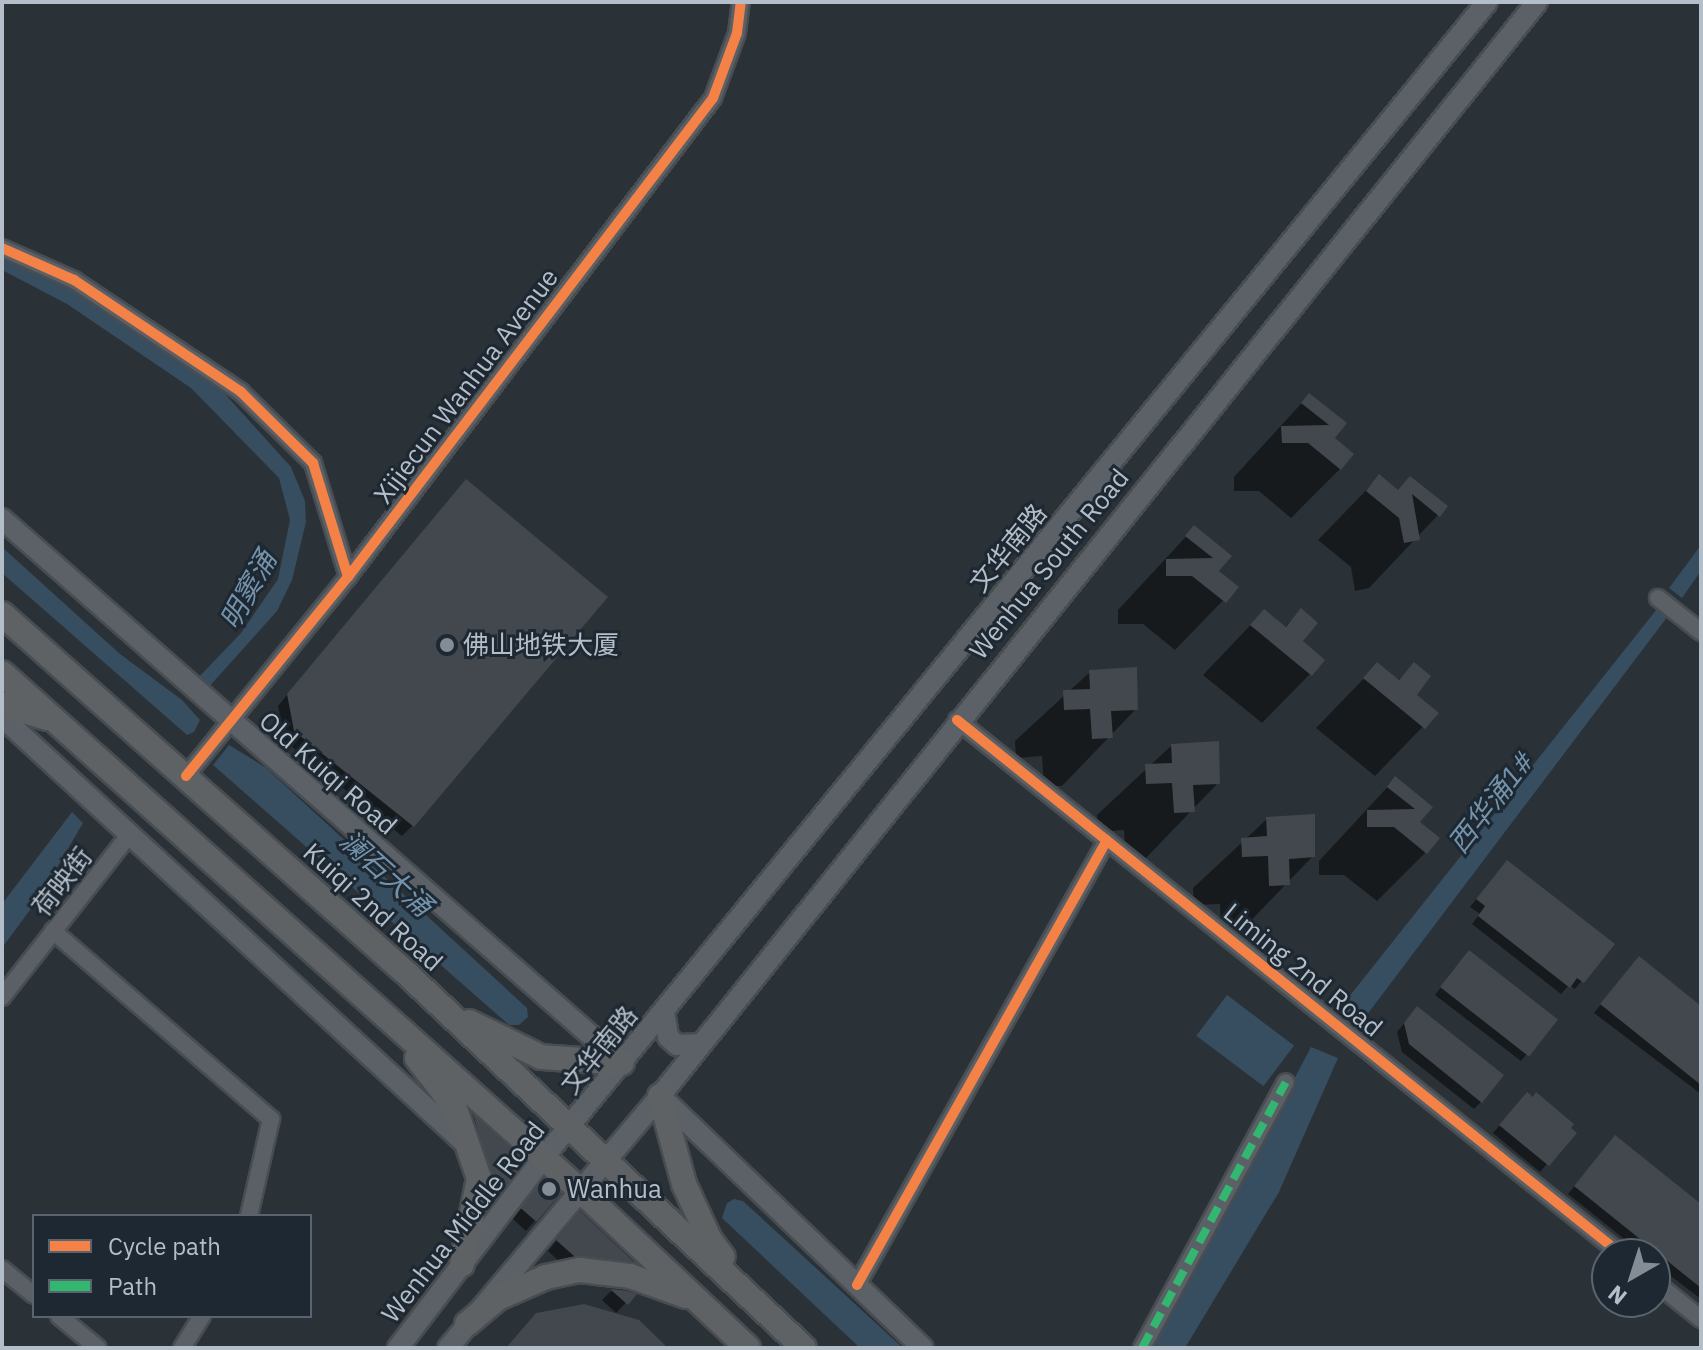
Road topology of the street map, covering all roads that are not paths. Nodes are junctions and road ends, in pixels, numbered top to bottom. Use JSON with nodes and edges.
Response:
{"nodes":[{"id":1,"x":741,"y":2,"type":"edge"},
{"id":2,"x":1487,"y":2,"type":"edge"},
{"id":3,"x":1537,"y":2,"type":"edge"},
{"id":4,"x":2,"y":248,"type":"edge"},
{"id":5,"x":2,"y":519,"type":"edge"},
{"id":6,"x":348,"y":577,"type":"junction"},
{"id":7,"x":1658,"y":598,"type":"dead end"},
{"id":8,"x":2,"y":614,"type":"edge"},
{"id":9,"x":1701,"y":632,"type":"edge"},
{"id":10,"x":2,"y":673,"type":"edge"},
{"id":11,"x":2,"y":704,"type":"edge"},
{"id":12,"x":2,"y":717,"type":"edge"},
{"id":13,"x":957,"y":720,"type":"junction"},
{"id":14,"x":56,"y":722,"type":"junction"},
{"id":15,"x":231,"y":723,"type":"junction"},
{"id":16,"x":186,"y":776,"type":"junction"},
{"id":17,"x":130,"y":834,"type":"junction"},
{"id":18,"x":1107,"y":840,"type":"junction"},
{"id":19,"x":53,"y":931,"type":"junction"},
{"id":20,"x":2,"y":997,"type":"edge"},
{"id":21,"x":366,"y":998,"type":"junction"},
{"id":22,"x":444,"y":1009,"type":"junction"},
{"id":23,"x":664,"y":1011,"type":"junction"},
{"id":24,"x":701,"y":1044,"type":"junction"},
{"id":25,"x":622,"y":1063,"type":"junction"},
{"id":26,"x":1286,"y":1082,"type":"dead end"},
{"id":27,"x":660,"y":1096,"type":"junction"},
{"id":28,"x":570,"y":1127,"type":"junction"},
{"id":29,"x":471,"y":1148,"type":"junction"},
{"id":30,"x":544,"y":1157,"type":"junction"},
{"id":31,"x":606,"y":1161,"type":"junction"},
{"id":32,"x":581,"y":1191,"type":"junction"},
{"id":33,"x":249,"y":1214,"type":"edge"},
{"id":34,"x":1601,"y":1238,"type":"edge"},
{"id":35,"x":462,"y":1264,"type":"junction"},
{"id":36,"x":2,"y":1269,"type":"edge"},
{"id":37,"x":857,"y":1285,"type":"junction"},
{"id":38,"x":32,"y":1293,"type":"edge"},
{"id":39,"x":1671,"y":1295,"type":"edge"},
{"id":40,"x":696,"y":1300,"type":"joint"},
{"id":41,"x":61,"y":1318,"type":"edge"},
{"id":42,"x":201,"y":1318,"type":"edge"},
{"id":43,"x":1701,"y":1319,"type":"edge"},
{"id":44,"x":467,"y":1324,"type":"junction"},
{"id":45,"x":796,"y":1340,"type":"edge"},
{"id":46,"x":98,"y":1348,"type":"edge"},
{"id":47,"x":182,"y":1348,"type":"edge"},
{"id":48,"x":398,"y":1348,"type":"edge"},
{"id":49,"x":448,"y":1348,"type":"edge"},
{"id":50,"x":731,"y":1348,"type":"edge"},
{"id":51,"x":748,"y":1348,"type":"edge"},
{"id":52,"x":923,"y":1348,"type":"edge"},
{"id":53,"x":1142,"y":1348,"type":"edge"}],
"edges":[{"from":1,"to":6,"type":"street","name":"Xijiecun Wanhua Avenue"},
{"from":2,"to":23,"type":"main road","name":"文华南路"},
{"from":3,"to":13,"type":"main road","name":"Wenhua South Road"},
{"from":4,"to":6,"type":"street"},
{"from":5,"to":15,"type":"main road","name":"Old Kuiqi Road"},
{"from":6,"to":15,"type":"street","name":"Xijiecun Wanhua Avenue"},
{"from":7,"to":9,"type":"street"},
{"from":8,"to":16,"type":"highway","name":"Kuiqi 2nd Road"},
{"from":10,"to":14,"type":"highway"},
{"from":11,"to":14,"type":"highway"},
{"from":12,"to":17,"type":"main road"},
{"from":13,"to":18,"type":"street","name":"Liming 2nd Road"},
{"from":13,"to":24,"type":"main road","name":"Wenhua South Road"},
{"from":14,"to":21,"type":"highway"},
{"from":15,"to":16,"type":"street","name":"Xijiecun Wanhua Avenue"},
{"from":15,"to":25,"type":"main road","name":"Old Kuiqi Road"},
{"from":16,"to":22,"type":"highway","name":"Kuiqi 2nd Road"},
{"from":17,"to":19,"type":"street","name":"荷映街"},
{"from":17,"to":29,"type":"main road"},
{"from":18,"to":34,"type":"street","name":"Liming 2nd Road"},
{"from":18,"to":37,"type":"street"},
{"from":19,"to":20,"type":"street","name":"荷映街"},
{"from":19,"to":33,"type":"street"},
{"from":21,"to":29,"type":"highway"},
{"from":21,"to":30,"type":"highway"},
{"from":22,"to":25,"type":"highway"},
{"from":22,"to":28,"type":"highway","name":"Kuiqi 2nd Road"},
{"from":23,"to":24,"type":"main road"},
{"from":23,"to":25,"type":"main road","name":"文华南路"},
{"from":24,"to":27,"type":"main road","name":"Wenhua South Road"},
{"from":25,"to":28,"type":"main road","name":"文华南路"},
{"from":26,"to":53,"type":"street"},
{"from":27,"to":31,"type":"main road","name":"Wenhua South Road"},
{"from":27,"to":37,"type":"main road"},
{"from":27,"to":45,"type":"highway"},
{"from":28,"to":30,"type":"main road","name":"Wenhua Middle Road"},
{"from":28,"to":31,"type":"highway","name":"Kuiqi 2nd Road"},
{"from":29,"to":35,"type":"highway"},
{"from":30,"to":32,"type":"highway"},
{"from":30,"to":35,"type":"main road","name":"Wenhua Middle Road"},
{"from":31,"to":32,"type":"main road"},
{"from":31,"to":45,"type":"highway","name":"Kuiqi 2nd Road"},
{"from":32,"to":44,"type":"main road"},
{"from":32,"to":51,"type":"highway"},
{"from":35,"to":48,"type":"main road","name":"Wenhua Middle Road"},
{"from":36,"to":38,"type":"street"},
{"from":37,"to":52,"type":"main road"},
{"from":39,"to":43,"type":"street"},
{"from":40,"to":44,"type":"highway"},
{"from":40,"to":50,"type":"main road"},
{"from":41,"to":46,"type":"street"},
{"from":42,"to":47,"type":"street"},
{"from":44,"to":49,"type":"main road"}]}
